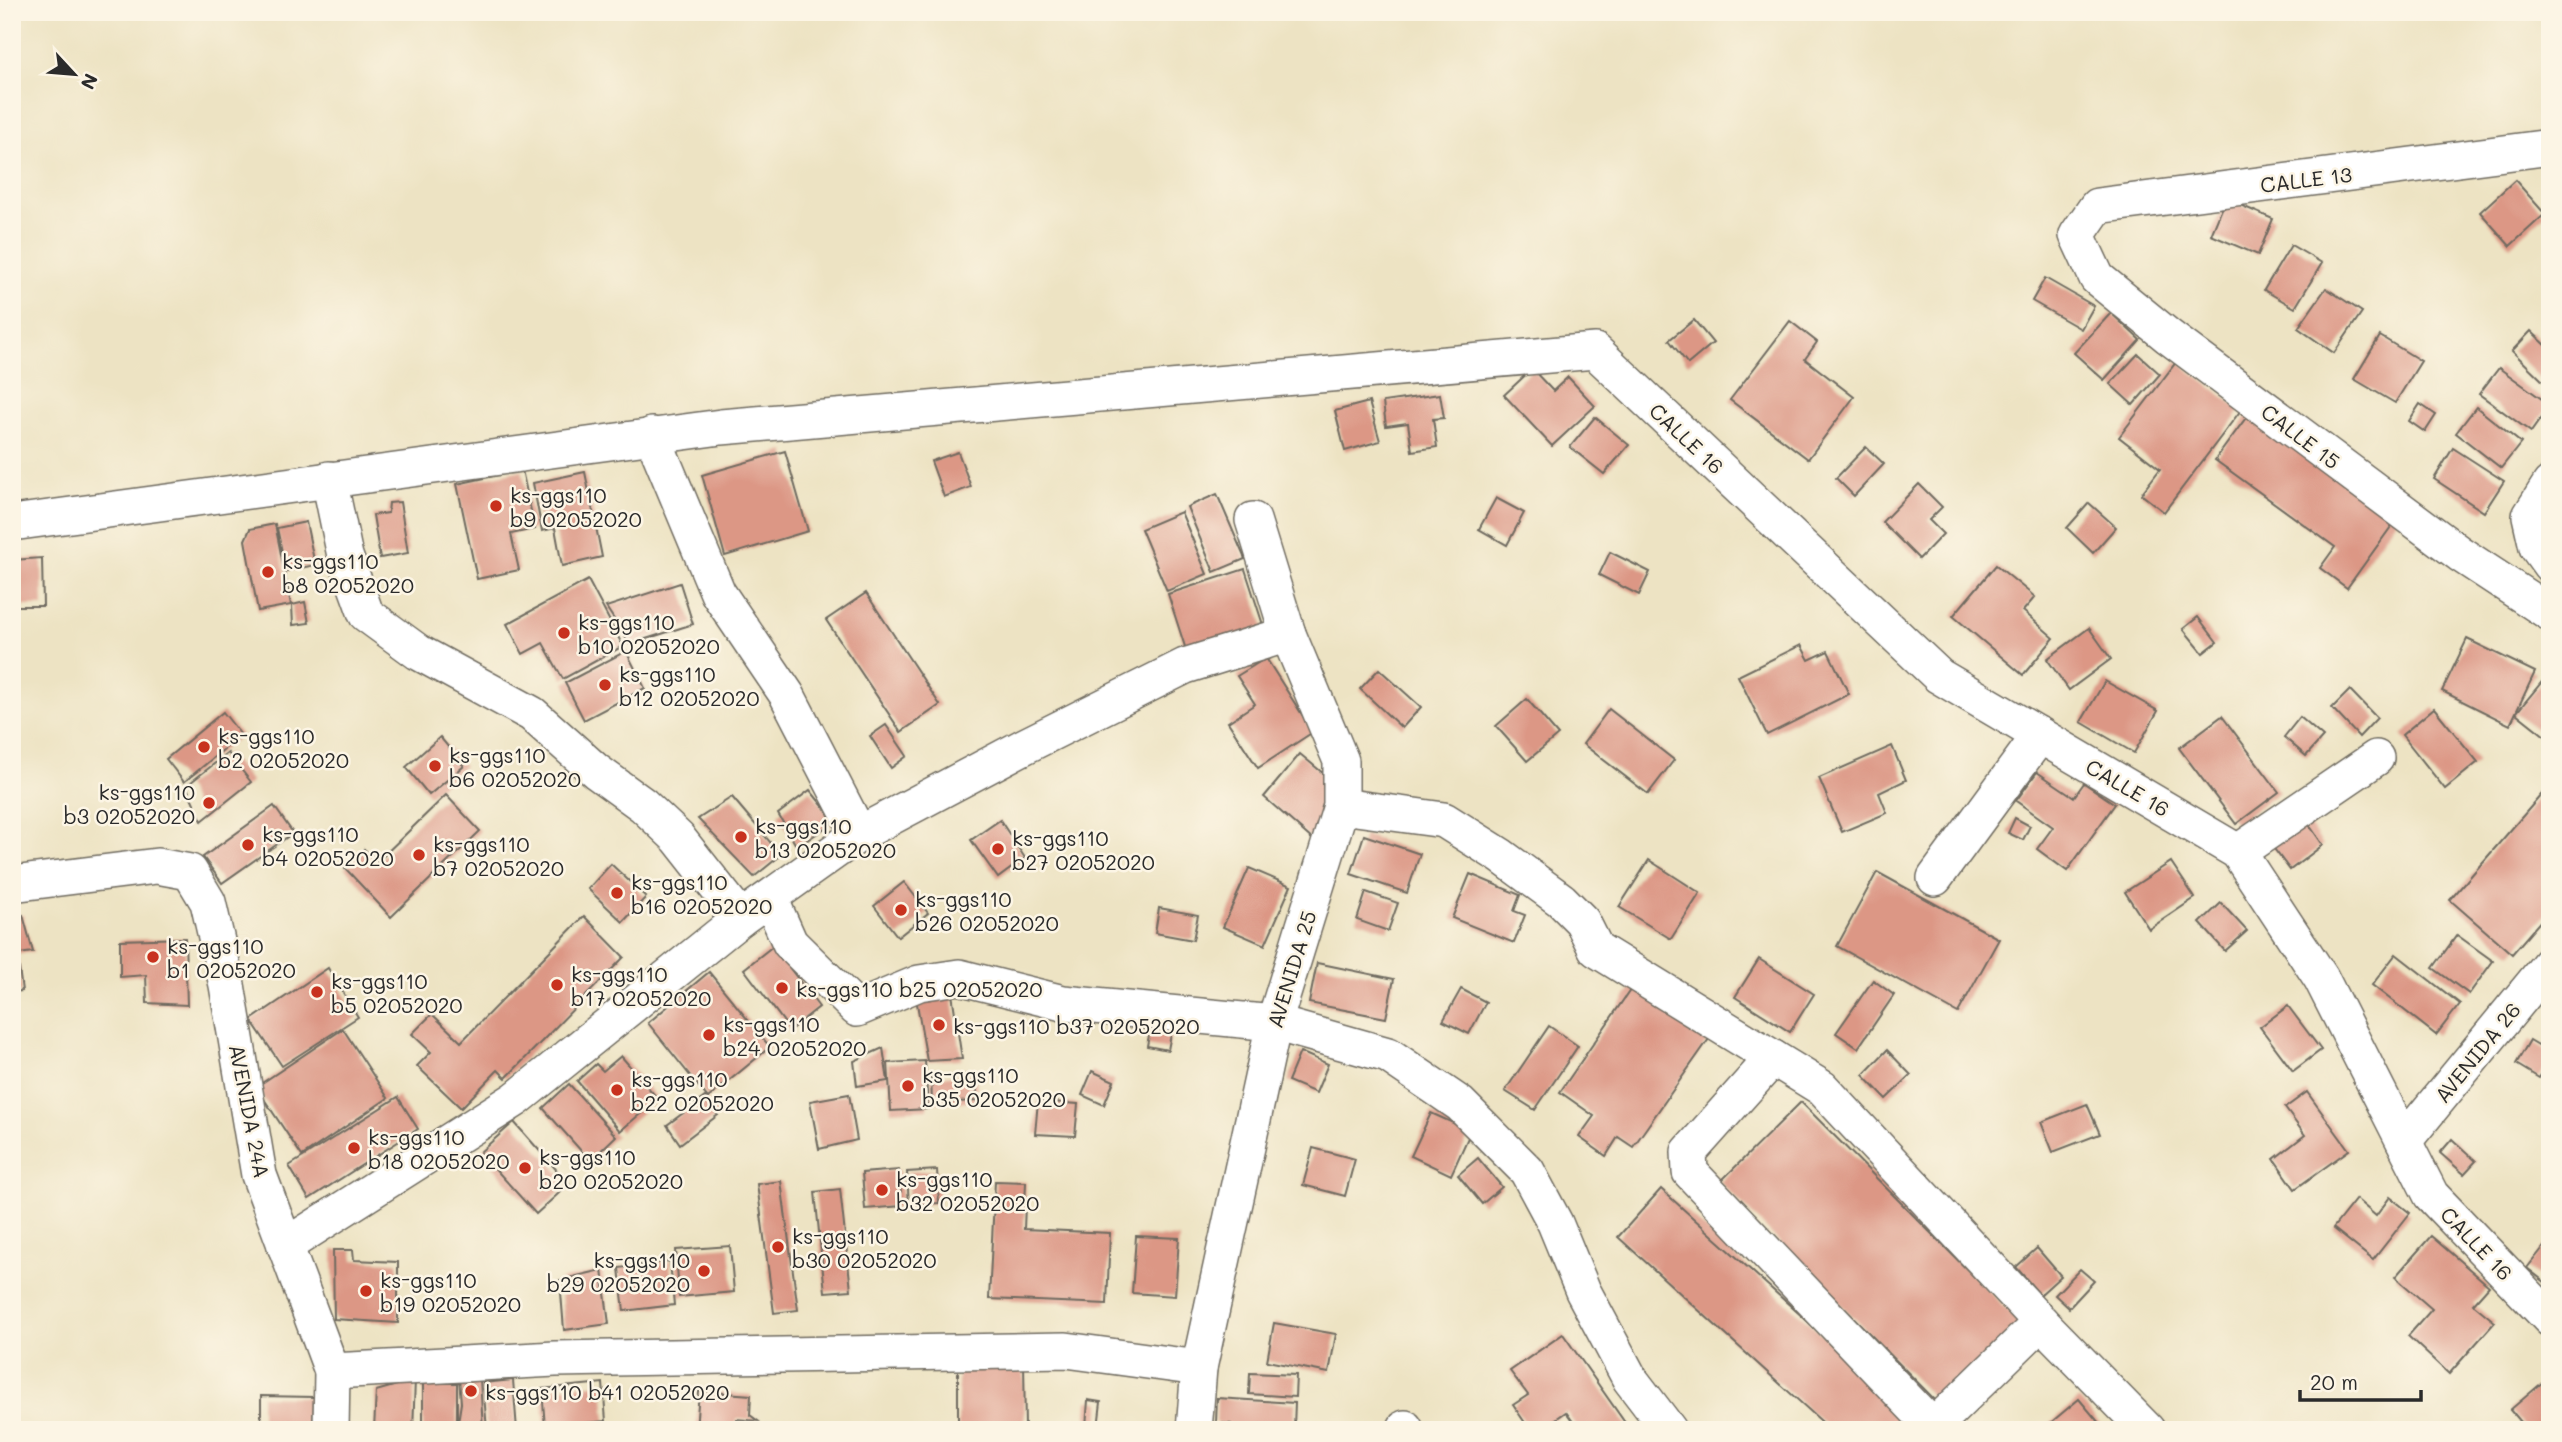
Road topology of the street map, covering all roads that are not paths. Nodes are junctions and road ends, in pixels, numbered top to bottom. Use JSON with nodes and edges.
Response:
{"nodes":[{"id":1,"x":2550,"y":147,"type":"edge"},
{"id":2,"x":2077,"y":234,"type":"joint"},
{"id":3,"x":652,"y":435,"type":"junction"},
{"id":4,"x":329,"y":479,"type":"junction"},
{"id":5,"x":2550,"y":484,"type":"edge"},
{"id":6,"x":1253,"y":520,"type":"dead end"},
{"id":7,"x":12,"y":523,"type":"edge"},
{"id":8,"x":2550,"y":565,"type":"edge"},
{"id":9,"x":2550,"y":613,"type":"edge"},
{"id":10,"x":1288,"y":634,"type":"junction"},
{"id":11,"x":2040,"y":735,"type":"junction"},
{"id":12,"x":2376,"y":758,"type":"dead end"},
{"id":13,"x":1341,"y":806,"type":"junction"},
{"id":14,"x":859,"y":834,"type":"junction"},
{"id":15,"x":2238,"y":852,"type":"junction"},
{"id":16,"x":1935,"y":878,"type":"dead end"},
{"id":17,"x":12,"y":884,"type":"edge"},
{"id":18,"x":770,"y":898,"type":"junction"},
{"id":19,"x":740,"y":918,"type":"junction"},
{"id":20,"x":2550,"y":963,"type":"edge"},
{"id":21,"x":1274,"y":1023,"type":"junction"},
{"id":22,"x":1773,"y":1058,"type":"junction"},
{"id":23,"x":2404,"y":1141,"type":"junction"},
{"id":24,"x":285,"y":1245,"type":"junction"},
{"id":25,"x":2550,"y":1319,"type":"edge"},
{"id":26,"x":2041,"y":1322,"type":"junction"},
{"id":27,"x":1199,"y":1368,"type":"junction"},
{"id":28,"x":332,"y":1371,"type":"junction"},
{"id":29,"x":331,"y":1430,"type":"edge"},
{"id":30,"x":1194,"y":1430,"type":"edge"},
{"id":31,"x":1669,"y":1430,"type":"edge"},
{"id":32,"x":2147,"y":1430,"type":"edge"}],
"edges":[{"from":1,"to":2,"type":"street","name":"CALLE 13"},
{"from":2,"to":9,"type":"street","name":"CALLE 15"},
{"from":3,"to":4,"type":"street"},
{"from":3,"to":11,"type":"street","name":"CALLE 16"},
{"from":3,"to":14,"type":"street"},
{"from":4,"to":7,"type":"street"},
{"from":4,"to":19,"type":"street"},
{"from":5,"to":8,"type":"street"},
{"from":6,"to":10,"type":"street","name":"AVENIDA 25"},
{"from":10,"to":13,"type":"street","name":"AVENIDA 25"},
{"from":10,"to":14,"type":"street"},
{"from":11,"to":15,"type":"street","name":"CALLE 16"},
{"from":11,"to":16,"type":"street"},
{"from":12,"to":15,"type":"street"},
{"from":13,"to":21,"type":"street","name":"AVENIDA 25"},
{"from":13,"to":22,"type":"street"},
{"from":14,"to":18,"type":"street"},
{"from":15,"to":23,"type":"street","name":"CALLE 16"},
{"from":17,"to":24,"type":"street","name":"AVENIDA 24A"},
{"from":18,"to":19,"type":"street"},
{"from":18,"to":21,"type":"street"},
{"from":19,"to":24,"type":"street"},
{"from":20,"to":23,"type":"street","name":"AVENIDA 26"},
{"from":21,"to":27,"type":"street","name":"AVENIDA 25"},
{"from":21,"to":31,"type":"street"},
{"from":22,"to":26,"type":"street"},
{"from":22,"to":26,"type":"street"},
{"from":23,"to":25,"type":"street","name":"CALLE 16"},
{"from":24,"to":28,"type":"street","name":"AVENIDA 24A"},
{"from":26,"to":32,"type":"street"},
{"from":27,"to":28,"type":"street"},
{"from":27,"to":30,"type":"street","name":"AVENIDA 25"},
{"from":28,"to":29,"type":"street","name":"AVENIDA 24A"}]}
